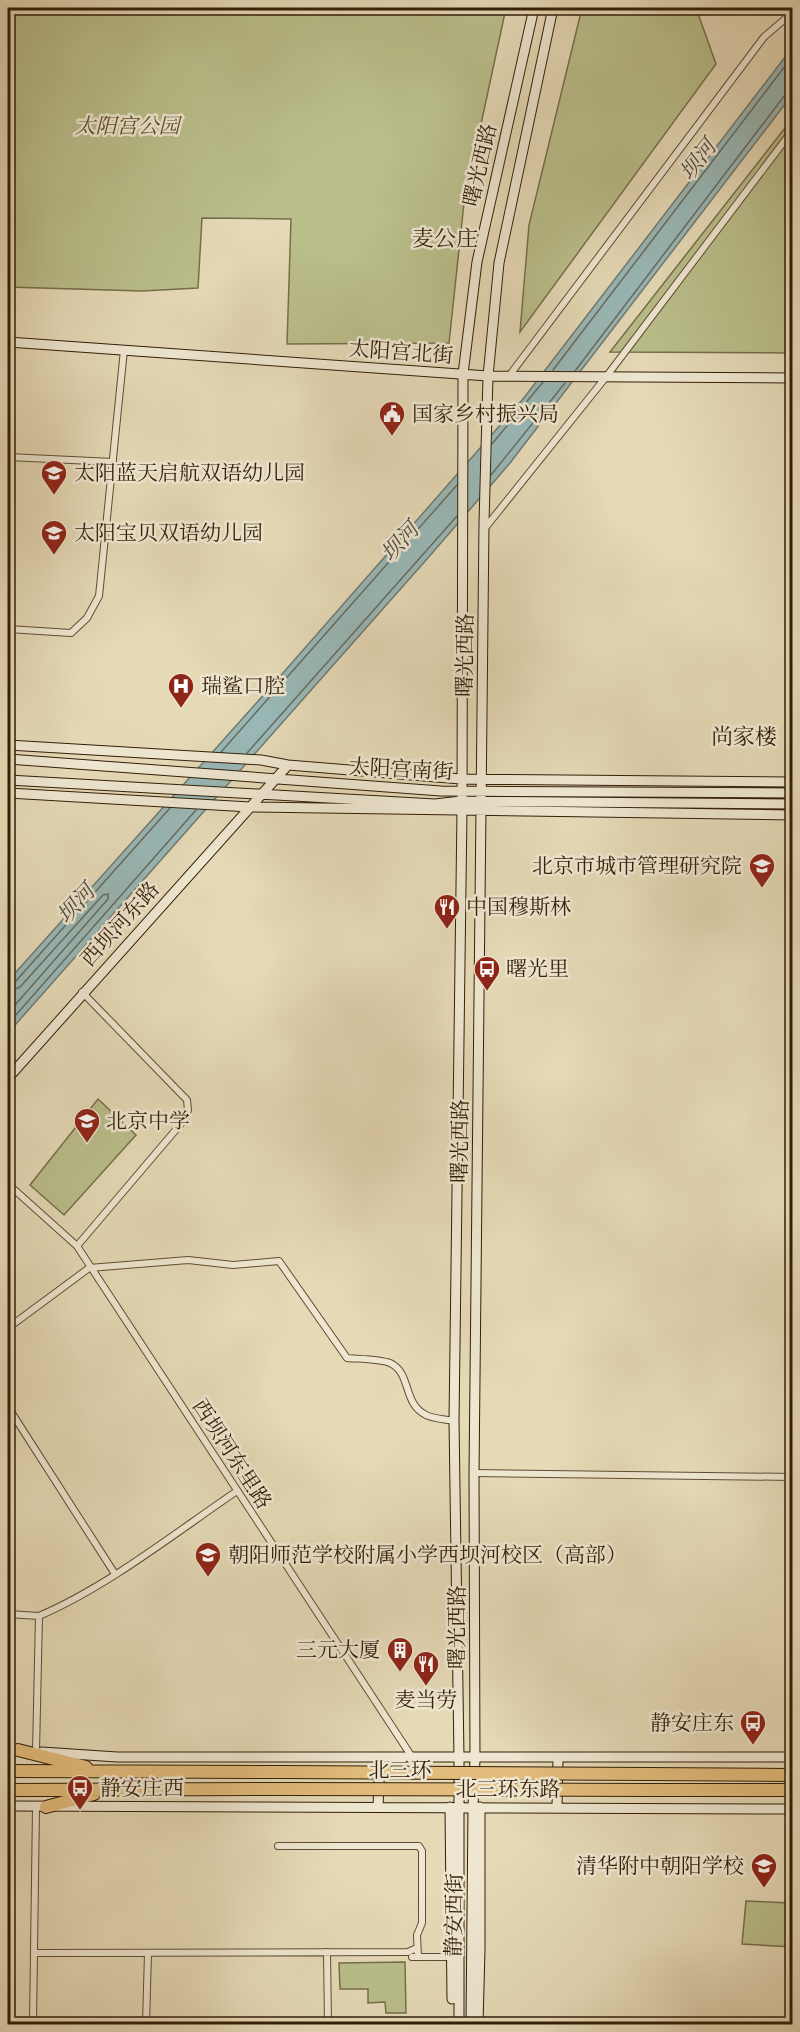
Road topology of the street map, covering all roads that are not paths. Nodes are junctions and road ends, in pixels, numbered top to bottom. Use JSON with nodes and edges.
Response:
{"nodes":[{"id":1,"x":534,"y":8,"type":"edge"},
{"id":2,"x":553,"y":8,"type":"edge"},
{"id":3,"x":792,"y":13,"type":"edge"},
{"id":4,"x":792,"y":131,"type":"edge"},
{"id":5,"x":8,"y":342,"type":"edge"},
{"id":6,"x":124,"y":350,"type":"junction"},
{"id":7,"x":463,"y":374,"type":"junction"},
{"id":8,"x":488,"y":376,"type":"junction"},
{"id":9,"x":509,"y":376,"type":"junction"},
{"id":10,"x":606,"y":376,"type":"junction"},
{"id":11,"x":792,"y":378,"type":"edge"},
{"id":12,"x":8,"y":457,"type":"edge"},
{"id":13,"x":113,"y":462,"type":"junction"},
{"id":14,"x":484,"y":526,"type":"junction"},
{"id":15,"x":8,"y":629,"type":"edge"},
{"id":16,"x":8,"y":745,"type":"edge"},
{"id":17,"x":8,"y":759,"type":"edge"},
{"id":18,"x":288,"y":765,"type":"junction"},
{"id":19,"x":277,"y":778,"type":"junction"},
{"id":20,"x":461,"y":779,"type":"junction"},
{"id":21,"x":482,"y":779,"type":"junction"},
{"id":22,"x":8,"y":780,"type":"edge"},
{"id":23,"x":792,"y":782,"type":"edge"},
{"id":24,"x":482,"y":790,"type":"junction"},
{"id":25,"x":8,"y":793,"type":"edge"},
{"id":26,"x":792,"y":793,"type":"edge"},
{"id":27,"x":261,"y":795,"type":"junction"},
{"id":28,"x":462,"y":800,"type":"junction"},
{"id":29,"x":792,"y":804,"type":"edge"},
{"id":30,"x":481,"y":806,"type":"junction"},
{"id":31,"x":250,"y":807,"type":"junction"},
{"id":32,"x":792,"y":815,"type":"edge"},
{"id":33,"x":82,"y":992,"type":"junction"},
{"id":34,"x":8,"y":1078,"type":"edge"},
{"id":35,"x":8,"y":1184,"type":"edge"},
{"id":36,"x":77,"y":1246,"type":"junction"},
{"id":37,"x":89,"y":1268,"type":"junction"},
{"id":38,"x":8,"y":1328,"type":"edge"},
{"id":39,"x":8,"y":1407,"type":"edge"},
{"id":40,"x":454,"y":1421,"type":"junction"},
{"id":41,"x":474,"y":1473,"type":"junction"},
{"id":42,"x":792,"y":1478,"type":"edge"},
{"id":43,"x":237,"y":1491,"type":"junction"},
{"id":44,"x":115,"y":1574,"type":"junction"},
{"id":45,"x":8,"y":1614,"type":"edge"},
{"id":46,"x":39,"y":1616,"type":"junction"},
{"id":47,"x":13,"y":1750,"type":"edge"},
{"id":48,"x":36,"y":1751,"type":"junction"},
{"id":49,"x":792,"y":1757,"type":"edge"},
{"id":50,"x":380,"y":1758,"type":"junction"},
{"id":51,"x":412,"y":1758,"type":"junction"},
{"id":52,"x":459,"y":1758,"type":"junction"},
{"id":53,"x":558,"y":1758,"type":"junction"},
{"id":54,"x":475,"y":1759,"type":"junction"},
{"id":55,"x":8,"y":1771,"type":"edge"},
{"id":56,"x":105,"y":1772,"type":"junction"},
{"id":57,"x":792,"y":1775,"type":"edge"},
{"id":58,"x":113,"y":1788,"type":"junction"},
{"id":59,"x":8,"y":1790,"type":"edge"},
{"id":60,"x":792,"y":1790,"type":"edge"},
{"id":61,"x":8,"y":1806,"type":"edge"},
{"id":62,"x":41,"y":1807,"type":"junction"},
{"id":63,"x":378,"y":1807,"type":"junction"},
{"id":64,"x":454,"y":1807,"type":"junction"},
{"id":65,"x":476,"y":1807,"type":"junction"},
{"id":66,"x":557,"y":1807,"type":"junction"},
{"id":67,"x":792,"y":1809,"type":"edge"},
{"id":68,"x":278,"y":1846,"type":"dead end"},
{"id":69,"x":417,"y":1948,"type":"junction"},
{"id":70,"x":480,"y":1949,"type":"junction"},
{"id":71,"x":327,"y":1952,"type":"junction"},
{"id":72,"x":34,"y":1953,"type":"junction"},
{"id":73,"x":148,"y":1953,"type":"junction"},
{"id":74,"x":455,"y":1957,"type":"junction"},
{"id":75,"x":471,"y":1974,"type":"junction"},
{"id":76,"x":33,"y":2025,"type":"edge"},
{"id":77,"x":147,"y":2025,"type":"edge"},
{"id":78,"x":328,"y":2025,"type":"edge"},
{"id":79,"x":453,"y":2025,"type":"edge"},
{"id":80,"x":459,"y":2025,"type":"edge"},
{"id":81,"x":471,"y":2025,"type":"edge"},
{"id":82,"x":478,"y":2025,"type":"edge"}],
"edges":[{"from":1,"to":7,"type":"main road","name":"曙光西路"},
{"from":2,"to":8,"type":"main road","name":"曙光西路"},
{"from":3,"to":9,"type":"street"},
{"from":4,"to":10,"type":"street"},
{"from":5,"to":6,"type":"main road","name":"太阳宫北街"},
{"from":6,"to":7,"type":"main road","name":"太阳宫北街"},
{"from":6,"to":13,"type":"street"},
{"from":7,"to":8,"type":"main road","name":"太阳宫北街"},
{"from":7,"to":20,"type":"main road","name":"曙光西路"},
{"from":8,"to":9,"type":"main road","name":"太阳宫北街"},
{"from":8,"to":14,"type":"main road","name":"曙光西路"},
{"from":9,"to":10,"type":"main road","name":"太阳宫北街"},
{"from":10,"to":11,"type":"main road","name":"太阳宫北街"},
{"from":10,"to":14,"type":"street"},
{"from":12,"to":13,"type":"street"},
{"from":13,"to":15,"type":"street"},
{"from":14,"to":21,"type":"main road","name":"曙光西路"},
{"from":16,"to":18,"type":"main road","name":"太阳宫南街"},
{"from":17,"to":19,"type":"main road","name":"太阳宫南街"},
{"from":18,"to":19,"type":"main road","name":"西坝河东路"},
{"from":18,"to":20,"type":"main road","name":"太阳宫南街"},
{"from":19,"to":27,"type":"main road","name":"西坝河东路"},
{"from":19,"to":28,"type":"main road","name":"太阳宫南街"},
{"from":20,"to":21,"type":"main road","name":"太阳宫南街"},
{"from":20,"to":28,"type":"main road","name":"曙光西路"},
{"from":21,"to":23,"type":"main road","name":"太阳宫南街"},
{"from":21,"to":24,"type":"main road","name":"曙光西路"},
{"from":22,"to":27,"type":"main road","name":"太阳宫南街"},
{"from":24,"to":26,"type":"main road","name":"太阳宫南街"},
{"from":24,"to":28,"type":"main road","name":"太阳宫南街"},
{"from":24,"to":30,"type":"main road","name":"曙光西路"},
{"from":25,"to":31,"type":"main road","name":"太阳宫南街"},
{"from":27,"to":28,"type":"main road","name":"太阳宫南街"},
{"from":27,"to":31,"type":"main road","name":"西坝河东路"},
{"from":28,"to":30,"type":"main road","name":"太阳宫南街"},
{"from":28,"to":31,"type":"main road","name":"太阳宫南街"},
{"from":28,"to":40,"type":"main road","name":"曙光西路"},
{"from":29,"to":30,"type":"main road","name":"太阳宫南街"},
{"from":30,"to":32,"type":"main road","name":"太阳宫南街"},
{"from":30,"to":41,"type":"main road","name":"曙光西路"},
{"from":31,"to":33,"type":"main road","name":"西坝河东路"},
{"from":33,"to":34,"type":"main road","name":"西坝河东路"},
{"from":33,"to":36,"type":"street"},
{"from":35,"to":36,"type":"street","name":"西坝河东里路"},
{"from":36,"to":37,"type":"street","name":"西坝河东里路"},
{"from":37,"to":38,"type":"street"},
{"from":37,"to":40,"type":"street"},
{"from":37,"to":43,"type":"street","name":"西坝河东里路"},
{"from":39,"to":44,"type":"street"},
{"from":40,"to":52,"type":"main road","name":"曙光西路"},
{"from":41,"to":42,"type":"street"},
{"from":41,"to":54,"type":"main road","name":"曙光西路"},
{"from":43,"to":44,"type":"street"},
{"from":43,"to":51,"type":"street","name":"西坝河东里路"},
{"from":44,"to":46,"type":"street"},
{"from":45,"to":46,"type":"street"},
{"from":46,"to":48,"type":"street"},
{"from":47,"to":48,"type":"main road","name":"北三环东路"},
{"from":47,"to":56,"type":"highway"},
{"from":48,"to":50,"type":"main road","name":"北三环东路"},
{"from":49,"to":53,"type":"main road","name":"北三环东路"},
{"from":50,"to":51,"type":"main road","name":"北三环东路"},
{"from":50,"to":63,"type":"main road"},
{"from":51,"to":52,"type":"main road","name":"北三环东路"},
{"from":52,"to":54,"type":"main road","name":"北三环东路"},
{"from":52,"to":64,"type":"main road","name":"曙光西路"},
{"from":53,"to":54,"type":"main road","name":"北三环东路"},
{"from":53,"to":66,"type":"main road"},
{"from":54,"to":65,"type":"main road","name":"曙光西路"},
{"from":55,"to":56,"type":"highway","name":"北三环"},
{"from":56,"to":57,"type":"highway","name":"北三环","bridge":true},
{"from":58,"to":59,"type":"highway","name":"北三环"},
{"from":58,"to":60,"type":"highway","name":"北三环","bridge":true},
{"from":58,"to":62,"type":"highway"},
{"from":61,"to":62,"type":"main road","name":"北三环东路"},
{"from":62,"to":63,"type":"main road","name":"北三环东路"},
{"from":62,"to":72,"type":"street"},
{"from":63,"to":64,"type":"main road","name":"北三环东路"},
{"from":64,"to":65,"type":"main road","name":"北三环东路"},
{"from":64,"to":74,"type":"main road","name":"静安西街"},
{"from":65,"to":66,"type":"main road","name":"北三环东路"},
{"from":65,"to":70,"type":"main road"},
{"from":65,"to":75,"type":"main road","name":"静安西街"},
{"from":66,"to":67,"type":"main road","name":"北三环东路"},
{"from":68,"to":69,"type":"street"},
{"from":69,"to":71,"type":"street"},
{"from":69,"to":74,"type":"street"},
{"from":70,"to":75,"type":"main road"},
{"from":70,"to":82,"type":"main road"},
{"from":71,"to":73,"type":"street"},
{"from":71,"to":78,"type":"street"},
{"from":72,"to":73,"type":"street"},
{"from":72,"to":76,"type":"street"},
{"from":73,"to":77,"type":"street"},
{"from":74,"to":79,"type":"main road"},
{"from":74,"to":80,"type":"main road","name":"静安西街"},
{"from":75,"to":81,"type":"main road","name":"静安西街"}]}
